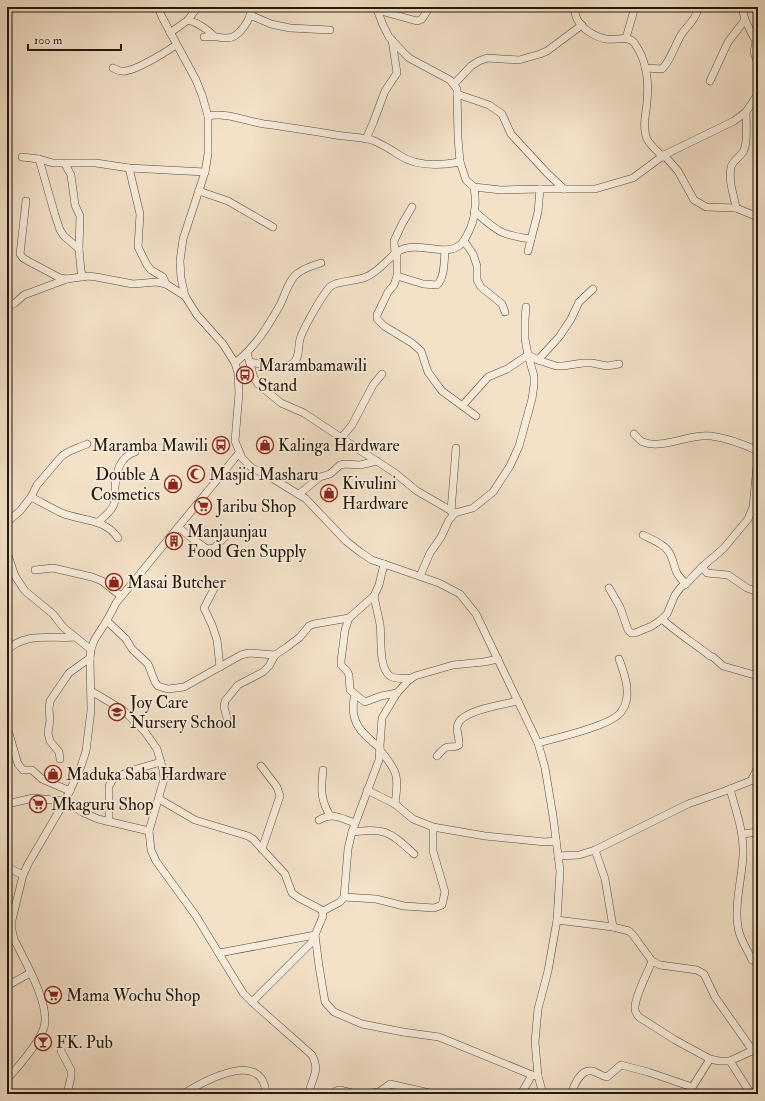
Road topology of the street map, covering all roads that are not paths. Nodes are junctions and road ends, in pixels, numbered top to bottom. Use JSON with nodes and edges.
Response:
{"nodes":[{"id":1,"x":158,"y":7,"type":"edge"},
{"id":2,"x":252,"y":7,"type":"edge"},
{"id":3,"x":574,"y":7,"type":"edge"},
{"id":4,"x":635,"y":7,"type":"edge"},
{"id":5,"x":742,"y":7,"type":"edge"},
{"id":6,"x":429,"y":8,"type":"dead end"},
{"id":7,"x":196,"y":9,"type":"dead end"},
{"id":8,"x":377,"y":9,"type":"edge"},
{"id":9,"x":698,"y":9,"type":"dead end"},
{"id":10,"x":250,"y":15,"type":"junction"},
{"id":11,"x":188,"y":20,"type":"junction"},
{"id":12,"x":745,"y":20,"type":"junction"},
{"id":13,"x":582,"y":26,"type":"junction"},
{"id":14,"x":330,"y":30,"type":"dead end"},
{"id":15,"x":170,"y":33,"type":"junction"},
{"id":16,"x":214,"y":36,"type":"junction"},
{"id":17,"x":204,"y":37,"type":"dead end"},
{"id":18,"x":626,"y":38,"type":"junction"},
{"id":19,"x":392,"y":40,"type":"junction"},
{"id":20,"x":176,"y":45,"type":"junction"},
{"id":21,"x":758,"y":64,"type":"edge"},
{"id":22,"x":113,"y":68,"type":"dead end"},
{"id":23,"x":645,"y":68,"type":"junction"},
{"id":24,"x":710,"y":81,"type":"dead end"},
{"id":25,"x":454,"y":84,"type":"junction"},
{"id":26,"x":457,"y":94,"type":"junction"},
{"id":27,"x":758,"y":94,"type":"edge"},
{"id":28,"x":746,"y":112,"type":"junction"},
{"id":29,"x":208,"y":116,"type":"junction"},
{"id":30,"x":366,"y":139,"type":"junction"},
{"id":31,"x":663,"y":156,"type":"junction"},
{"id":32,"x":22,"y":157,"type":"dead end"},
{"id":33,"x":39,"y":159,"type":"junction"},
{"id":34,"x":460,"y":162,"type":"junction"},
{"id":35,"x":65,"y":164,"type":"junction"},
{"id":36,"x":129,"y":168,"type":"junction"},
{"id":37,"x":205,"y":172,"type":"junction"},
{"id":38,"x":474,"y":186,"type":"junction"},
{"id":39,"x":540,"y":189,"type":"junction"},
{"id":40,"x":564,"y":189,"type":"junction"},
{"id":41,"x":199,"y":191,"type":"junction"},
{"id":42,"x":26,"y":201,"type":"dead end"},
{"id":43,"x":412,"y":207,"type":"dead end"},
{"id":44,"x":736,"y":208,"type":"junction"},
{"id":45,"x":474,"y":211,"type":"junction"},
{"id":46,"x":758,"y":217,"type":"edge"},
{"id":47,"x":273,"y":228,"type":"dead end"},
{"id":48,"x":531,"y":239,"type":"junction"},
{"id":49,"x":464,"y":241,"type":"junction"},
{"id":50,"x":79,"y":249,"type":"junction"},
{"id":51,"x":445,"y":250,"type":"junction"},
{"id":52,"x":528,"y":251,"type":"dead end"},
{"id":53,"x":396,"y":253,"type":"junction"},
{"id":54,"x":321,"y":262,"type":"dead end"},
{"id":55,"x":397,"y":276,"type":"junction"},
{"id":56,"x":83,"y":277,"type":"junction"},
{"id":57,"x":67,"y":279,"type":"junction"},
{"id":58,"x":166,"y":284,"type":"junction"},
{"id":59,"x":593,"y":289,"type":"dead end"},
{"id":60,"x":185,"y":296,"type":"junction"},
{"id":61,"x":7,"y":307,"type":"edge"},
{"id":62,"x":526,"y":308,"type":"dead end"},
{"id":63,"x":506,"y":312,"type":"dead end"},
{"id":64,"x":247,"y":353,"type":"junction"},
{"id":65,"x":528,"y":355,"type":"junction"},
{"id":66,"x":538,"y":360,"type":"junction"},
{"id":67,"x":250,"y":362,"type":"junction"},
{"id":68,"x":235,"y":363,"type":"junction"},
{"id":69,"x":619,"y":364,"type":"dead end"},
{"id":70,"x":382,"y":374,"type":"dead end"},
{"id":71,"x":463,"y":405,"type":"junction"},
{"id":72,"x":476,"y":416,"type":"dead end"},
{"id":73,"x":634,"y":434,"type":"dead end"},
{"id":74,"x":342,"y":437,"type":"junction"},
{"id":75,"x":87,"y":444,"type":"dead end"},
{"id":76,"x":456,"y":448,"type":"dead end"},
{"id":77,"x":758,"y":451,"type":"edge"},
{"id":78,"x":135,"y":452,"type":"dead end"},
{"id":79,"x":239,"y":453,"type":"junction"},
{"id":80,"x":758,"y":455,"type":"edge"},
{"id":81,"x":377,"y":461,"type":"junction"},
{"id":82,"x":299,"y":494,"type":"junction"},
{"id":83,"x":31,"y":497,"type":"junction"},
{"id":84,"x":453,"y":512,"type":"junction"},
{"id":85,"x":7,"y":522,"type":"edge"},
{"id":86,"x":98,"y":522,"type":"junction"},
{"id":87,"x":178,"y":527,"type":"junction"},
{"id":88,"x":643,"y":535,"type":"dead end"},
{"id":89,"x":225,"y":537,"type":"dead end"},
{"id":90,"x":118,"y":538,"type":"dead end"},
{"id":91,"x":7,"y":552,"type":"edge"},
{"id":92,"x":384,"y":564,"type":"junction"},
{"id":93,"x":702,"y":567,"type":"junction"},
{"id":94,"x":35,"y":570,"type":"dead end"},
{"id":95,"x":420,"y":576,"type":"junction"},
{"id":96,"x":686,"y":584,"type":"junction"},
{"id":97,"x":216,"y":585,"type":"dead end"},
{"id":98,"x":609,"y":588,"type":"dead end"},
{"id":99,"x":758,"y":592,"type":"edge"},
{"id":100,"x":121,"y":596,"type":"junction"},
{"id":101,"x":374,"y":596,"type":"junction"},
{"id":102,"x":349,"y":618,"type":"junction"},
{"id":103,"x":662,"y":619,"type":"junction"},
{"id":104,"x":107,"y":621,"type":"junction"},
{"id":105,"x":74,"y":637,"type":"junction"},
{"id":106,"x":11,"y":642,"type":"edge"},
{"id":107,"x":90,"y":649,"type":"junction"},
{"id":108,"x":7,"y":651,"type":"edge"},
{"id":109,"x":275,"y":655,"type":"junction"},
{"id":110,"x":90,"y":658,"type":"junction"},
{"id":111,"x":498,"y":659,"type":"junction"},
{"id":112,"x":619,"y":659,"type":"dead end"},
{"id":113,"x":220,"y":667,"type":"junction"},
{"id":114,"x":758,"y":676,"type":"edge"},
{"id":115,"x":411,"y":678,"type":"junction"},
{"id":116,"x":91,"y":692,"type":"junction"},
{"id":117,"x":397,"y":693,"type":"junction"},
{"id":118,"x":355,"y":695,"type":"junction"},
{"id":119,"x":518,"y":701,"type":"junction"},
{"id":120,"x":227,"y":718,"type":"dead end"},
{"id":121,"x":7,"y":727,"type":"edge"},
{"id":122,"x":538,"y":743,"type":"junction"},
{"id":123,"x":380,"y":749,"type":"junction"},
{"id":124,"x":437,"y":756,"type":"dead end"},
{"id":125,"x":60,"y":758,"type":"dead end"},
{"id":126,"x":161,"y":762,"type":"junction"},
{"id":127,"x":261,"y":766,"type":"dead end"},
{"id":128,"x":758,"y":767,"type":"edge"},
{"id":129,"x":323,"y":770,"type":"dead end"},
{"id":130,"x":755,"y":779,"type":"edge"},
{"id":131,"x":730,"y":789,"type":"junction"},
{"id":132,"x":367,"y":790,"type":"junction"},
{"id":133,"x":70,"y":791,"type":"junction"},
{"id":134,"x":159,"y":799,"type":"junction"},
{"id":135,"x":65,"y":801,"type":"junction"},
{"id":136,"x":7,"y":804,"type":"edge"},
{"id":137,"x":395,"y":804,"type":"junction"},
{"id":138,"x":330,"y":816,"type":"junction"},
{"id":139,"x":319,"y":820,"type":"dead end"},
{"id":140,"x":109,"y":822,"type":"junction"},
{"id":141,"x":355,"y":823,"type":"junction"},
{"id":142,"x":433,"y":827,"type":"junction"},
{"id":143,"x":149,"y":831,"type":"junction"},
{"id":144,"x":352,"y":832,"type":"junction"},
{"id":145,"x":758,"y":832,"type":"edge"},
{"id":146,"x":742,"y":834,"type":"junction"},
{"id":147,"x":556,"y":841,"type":"junction"},
{"id":148,"x":262,"y":849,"type":"junction"},
{"id":149,"x":595,"y":850,"type":"junction"},
{"id":150,"x":414,"y":854,"type":"dead end"},
{"id":151,"x":558,"y":856,"type":"junction"},
{"id":152,"x":7,"y":868,"type":"edge"},
{"id":153,"x":23,"y":875,"type":"junction"},
{"id":154,"x":344,"y":898,"type":"junction"},
{"id":155,"x":323,"y":911,"type":"junction"},
{"id":156,"x":557,"y":920,"type":"junction"},
{"id":157,"x":613,"y":927,"type":"junction"},
{"id":158,"x":315,"y":937,"type":"junction"},
{"id":159,"x":220,"y":952,"type":"junction"},
{"id":160,"x":752,"y":960,"type":"dead end"},
{"id":161,"x":652,"y":961,"type":"junction"},
{"id":162,"x":30,"y":974,"type":"junction"},
{"id":163,"x":7,"y":986,"type":"edge"},
{"id":164,"x":252,"y":1002,"type":"junction"},
{"id":165,"x":755,"y":1049,"type":"edge"},
{"id":166,"x":61,"y":1051,"type":"dead end"},
{"id":167,"x":710,"y":1059,"type":"junction"},
{"id":168,"x":730,"y":1061,"type":"junction"},
{"id":169,"x":535,"y":1075,"type":"junction"},
{"id":170,"x":7,"y":1080,"type":"edge"},
{"id":171,"x":692,"y":1087,"type":"junction"},
{"id":172,"x":67,"y":1094,"type":"edge"},
{"id":173,"x":183,"y":1094,"type":"edge"},
{"id":174,"x":266,"y":1094,"type":"edge"},
{"id":175,"x":309,"y":1094,"type":"edge"},
{"id":176,"x":335,"y":1094,"type":"edge"},
{"id":177,"x":356,"y":1094,"type":"edge"},
{"id":178,"x":365,"y":1094,"type":"edge"},
{"id":179,"x":434,"y":1094,"type":"edge"},
{"id":180,"x":522,"y":1094,"type":"edge"},
{"id":181,"x":543,"y":1094,"type":"edge"},
{"id":182,"x":571,"y":1094,"type":"edge"},
{"id":183,"x":688,"y":1094,"type":"edge"},
{"id":184,"x":751,"y":1094,"type":"edge"}],
"edges":[{"from":1,"to":15,"type":"street"},
{"from":2,"to":10,"type":"street"},
{"from":3,"to":13,"type":"street"},
{"from":4,"to":18,"type":"street"},
{"from":5,"to":12,"type":"street"},
{"from":6,"to":8,"type":"street"},
{"from":7,"to":11,"type":"street"},
{"from":8,"to":19,"type":"street"},
{"from":9,"to":23,"type":"street"},
{"from":10,"to":14,"type":"street"},
{"from":10,"to":16,"type":"street"},
{"from":11,"to":15,"type":"street"},
{"from":11,"to":16,"type":"street"},
{"from":12,"to":21,"type":"street"},
{"from":12,"to":24,"type":"street"},
{"from":13,"to":18,"type":"street"},
{"from":13,"to":25,"type":"street"},
{"from":15,"to":20,"type":"street"},
{"from":16,"to":17,"type":"street"},
{"from":18,"to":23,"type":"street"},
{"from":19,"to":25,"type":"street"},
{"from":19,"to":30,"type":"street"},
{"from":20,"to":22,"type":"street"},
{"from":20,"to":29,"type":"street"},
{"from":23,"to":31,"type":"street"},
{"from":25,"to":26,"type":"street"},
{"from":26,"to":34,"type":"street"},
{"from":26,"to":40,"type":"street"},
{"from":27,"to":28,"type":"street"},
{"from":28,"to":31,"type":"street"},
{"from":28,"to":44,"type":"street"},
{"from":29,"to":30,"type":"street"},
{"from":29,"to":37,"type":"street"},
{"from":30,"to":34,"type":"street"},
{"from":31,"to":40,"type":"street"},
{"from":31,"to":44,"type":"street"},
{"from":32,"to":33,"type":"street"},
{"from":33,"to":35,"type":"street"},
{"from":33,"to":50,"type":"street"},
{"from":34,"to":38,"type":"street"},
{"from":35,"to":36,"type":"street"},
{"from":35,"to":50,"type":"street"},
{"from":36,"to":37,"type":"street"},
{"from":36,"to":58,"type":"street"},
{"from":37,"to":41,"type":"street"},
{"from":38,"to":39,"type":"street"},
{"from":38,"to":45,"type":"street"},
{"from":39,"to":40,"type":"street"},
{"from":39,"to":48,"type":"street"},
{"from":41,"to":47,"type":"street"},
{"from":41,"to":60,"type":"street"},
{"from":42,"to":57,"type":"street"},
{"from":43,"to":53,"type":"street"},
{"from":44,"to":46,"type":"street"},
{"from":45,"to":48,"type":"street"},
{"from":45,"to":49,"type":"street"},
{"from":48,"to":52,"type":"street"},
{"from":49,"to":51,"type":"street"},
{"from":49,"to":63,"type":"street"},
{"from":50,"to":56,"type":"street"},
{"from":51,"to":53,"type":"street"},
{"from":51,"to":55,"type":"street"},
{"from":53,"to":55,"type":"street"},
{"from":53,"to":67,"type":"street"},
{"from":54,"to":64,"type":"street"},
{"from":55,"to":71,"type":"street"},
{"from":56,"to":57,"type":"street"},
{"from":56,"to":58,"type":"street"},
{"from":57,"to":61,"type":"street"},
{"from":58,"to":60,"type":"street"},
{"from":59,"to":66,"type":"street"},
{"from":60,"to":68,"type":"street"},
{"from":62,"to":65,"type":"street"},
{"from":64,"to":67,"type":"street"},
{"from":64,"to":68,"type":"street"},
{"from":65,"to":66,"type":"street"},
{"from":65,"to":71,"type":"street"},
{"from":65,"to":84,"type":"street"},
{"from":66,"to":69,"type":"street"},
{"from":67,"to":74,"type":"street"},
{"from":68,"to":79,"type":"street"},
{"from":70,"to":74,"type":"street"},
{"from":71,"to":72,"type":"street"},
{"from":73,"to":77,"type":"street"},
{"from":74,"to":81,"type":"street"},
{"from":75,"to":83,"type":"street"},
{"from":76,"to":84,"type":"street"},
{"from":78,"to":86,"type":"street"},
{"from":79,"to":82,"type":"street"},
{"from":79,"to":87,"type":"street"},
{"from":80,"to":93,"type":"street"},
{"from":81,"to":82,"type":"street"},
{"from":81,"to":84,"type":"street"},
{"from":82,"to":92,"type":"street"},
{"from":83,"to":85,"type":"street"},
{"from":83,"to":86,"type":"street"},
{"from":84,"to":95,"type":"street"},
{"from":86,"to":90,"type":"street"},
{"from":87,"to":89,"type":"street"},
{"from":87,"to":100,"type":"street"},
{"from":88,"to":96,"type":"street"},
{"from":91,"to":105,"type":"street"},
{"from":92,"to":95,"type":"street"},
{"from":92,"to":101,"type":"street"},
{"from":93,"to":96,"type":"street"},
{"from":93,"to":99,"type":"street"},
{"from":94,"to":100,"type":"street"},
{"from":95,"to":111,"type":"street"},
{"from":96,"to":103,"type":"street"},
{"from":97,"to":113,"type":"street"},
{"from":98,"to":103,"type":"street"},
{"from":100,"to":104,"type":"street"},
{"from":101,"to":102,"type":"street"},
{"from":101,"to":115,"type":"street"},
{"from":102,"to":109,"type":"street"},
{"from":102,"to":118,"type":"street"},
{"from":103,"to":114,"type":"street"},
{"from":104,"to":107,"type":"street"},
{"from":104,"to":113,"type":"street"},
{"from":105,"to":106,"type":"street"},
{"from":105,"to":107,"type":"street"},
{"from":106,"to":108,"type":"street"},
{"from":107,"to":110,"type":"street"},
{"from":109,"to":113,"type":"street"},
{"from":109,"to":120,"type":"street"},
{"from":110,"to":116,"type":"street"},
{"from":110,"to":125,"type":"street"},
{"from":111,"to":115,"type":"street"},
{"from":111,"to":119,"type":"street"},
{"from":112,"to":122,"type":"street"},
{"from":115,"to":117,"type":"street"},
{"from":116,"to":126,"type":"street"},
{"from":116,"to":133,"type":"street"},
{"from":117,"to":118,"type":"street"},
{"from":117,"to":123,"type":"street"},
{"from":118,"to":123,"type":"street"},
{"from":119,"to":122,"type":"street"},
{"from":119,"to":124,"type":"street"},
{"from":121,"to":133,"type":"street"},
{"from":122,"to":147,"type":"street"},
{"from":123,"to":132,"type":"street"},
{"from":123,"to":137,"type":"street"},
{"from":126,"to":134,"type":"street"},
{"from":126,"to":140,"type":"street"},
{"from":127,"to":148,"type":"street"},
{"from":128,"to":130,"type":"street"},
{"from":129,"to":138,"type":"street"},
{"from":130,"to":131,"type":"street"},
{"from":131,"to":146,"type":"street"},
{"from":131,"to":149,"type":"street"},
{"from":132,"to":137,"type":"street"},
{"from":132,"to":141,"type":"street"},
{"from":133,"to":135,"type":"street"},
{"from":134,"to":143,"type":"street"},
{"from":134,"to":148,"type":"street"},
{"from":135,"to":136,"type":"street"},
{"from":135,"to":140,"type":"street"},
{"from":135,"to":153,"type":"street"},
{"from":137,"to":142,"type":"street"},
{"from":138,"to":139,"type":"street"},
{"from":138,"to":141,"type":"street"},
{"from":140,"to":143,"type":"street"},
{"from":141,"to":144,"type":"street"},
{"from":142,"to":147,"type":"street"},
{"from":142,"to":154,"type":"street"},
{"from":143,"to":159,"type":"street"},
{"from":144,"to":150,"type":"street"},
{"from":144,"to":154,"type":"street"},
{"from":145,"to":146,"type":"street"},
{"from":146,"to":160,"type":"street"},
{"from":147,"to":151,"type":"street"},
{"from":148,"to":155,"type":"street"},
{"from":149,"to":151,"type":"street"},
{"from":149,"to":157,"type":"street"},
{"from":151,"to":156,"type":"street"},
{"from":152,"to":153,"type":"street"},
{"from":153,"to":162,"type":"street"},
{"from":154,"to":155,"type":"street"},
{"from":155,"to":158,"type":"street"},
{"from":156,"to":157,"type":"street"},
{"from":156,"to":169,"type":"street"},
{"from":157,"to":161,"type":"street"},
{"from":158,"to":159,"type":"street"},
{"from":158,"to":164,"type":"street"},
{"from":158,"to":169,"type":"street"},
{"from":159,"to":164,"type":"street"},
{"from":161,"to":165,"type":"street"},
{"from":161,"to":167,"type":"street"},
{"from":162,"to":163,"type":"street"},
{"from":162,"to":170,"type":"street"},
{"from":164,"to":175,"type":"street"},
{"from":165,"to":168,"type":"street"},
{"from":166,"to":172,"type":"street"},
{"from":167,"to":168,"type":"street"},
{"from":167,"to":171,"type":"street"},
{"from":168,"to":184,"type":"street"},
{"from":169,"to":180,"type":"street"},
{"from":169,"to":181,"type":"street"},
{"from":171,"to":182,"type":"street"},
{"from":171,"to":183,"type":"street"},
{"from":173,"to":174,"type":"street"},
{"from":176,"to":177,"type":"street"},
{"from":178,"to":179,"type":"street"}]}
